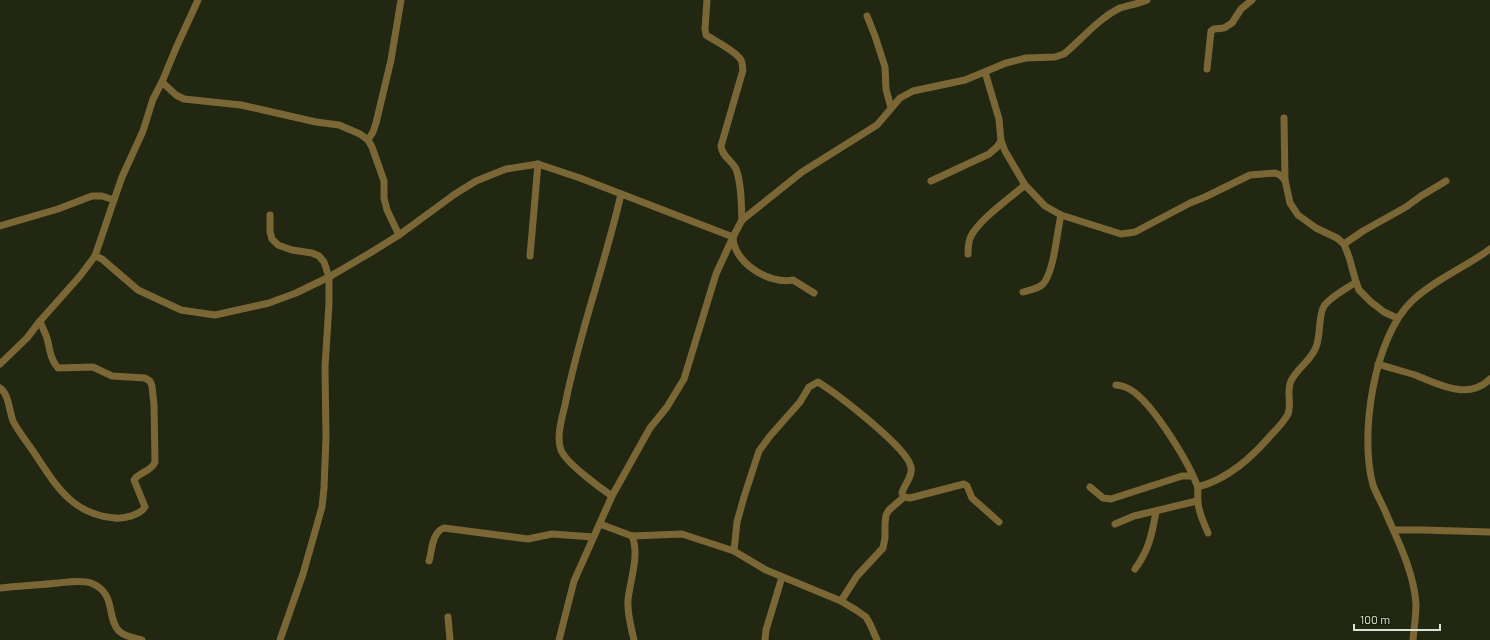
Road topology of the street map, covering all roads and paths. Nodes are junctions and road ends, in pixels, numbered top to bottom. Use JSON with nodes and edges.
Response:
{"nodes":[{"id":1,"x":198,"y":0,"type":"edge"},
{"id":2,"x":401,"y":0,"type":"edge"},
{"id":3,"x":707,"y":0,"type":"edge"},
{"id":4,"x":1147,"y":0,"type":"edge"},
{"id":5,"x":1252,"y":0,"type":"edge"},
{"id":6,"x":867,"y":16,"type":"dead end"},
{"id":7,"x":1208,"y":70,"type":"dead end"},
{"id":8,"x":985,"y":72,"type":"junction"},
{"id":9,"x":162,"y":82,"type":"junction"},
{"id":10,"x":891,"y":108,"type":"junction"},
{"id":11,"x":1284,"y":118,"type":"dead end"},
{"id":12,"x":368,"y":140,"type":"junction"},
{"id":13,"x":1001,"y":141,"type":"junction"},
{"id":14,"x":538,"y":164,"type":"junction"},
{"id":15,"x":1285,"y":180,"type":"junction"},
{"id":16,"x":931,"y":181,"type":"dead end"},
{"id":17,"x":1446,"y":181,"type":"dead end"},
{"id":18,"x":1025,"y":185,"type":"junction"},
{"id":19,"x":621,"y":194,"type":"junction"},
{"id":20,"x":114,"y":200,"type":"junction"},
{"id":21,"x":270,"y":215,"type":"dead end"},
{"id":22,"x":1061,"y":215,"type":"junction"},
{"id":23,"x":742,"y":220,"type":"junction"},
{"id":24,"x":0,"y":226,"type":"edge"},
{"id":25,"x":399,"y":235,"type":"junction"},
{"id":26,"x":733,"y":237,"type":"junction"},
{"id":27,"x":1344,"y":244,"type":"junction"},
{"id":28,"x":1490,"y":249,"type":"edge"},
{"id":29,"x":968,"y":254,"type":"dead end"},
{"id":30,"x":95,"y":256,"type":"junction"},
{"id":31,"x":530,"y":256,"type":"dead end"},
{"id":32,"x":329,"y":277,"type":"junction"},
{"id":33,"x":1356,"y":282,"type":"junction"},
{"id":34,"x":1023,"y":292,"type":"dead end"},
{"id":35,"x":814,"y":293,"type":"dead end"},
{"id":36,"x":1398,"y":318,"type":"junction"},
{"id":37,"x":40,"y":321,"type":"junction"},
{"id":38,"x":0,"y":364,"type":"edge"},
{"id":39,"x":1378,"y":364,"type":"junction"},
{"id":40,"x":1490,"y":379,"type":"edge"},
{"id":41,"x":1116,"y":385,"type":"dead end"},
{"id":42,"x":0,"y":388,"type":"edge"},
{"id":43,"x":1192,"y":476,"type":"junction"},
{"id":44,"x":1090,"y":487,"type":"dead end"},
{"id":45,"x":1198,"y":487,"type":"junction"},
{"id":46,"x":612,"y":496,"type":"junction"},
{"id":47,"x":904,"y":497,"type":"junction"},
{"id":48,"x":1198,"y":501,"type":"junction"},
{"id":49,"x":1156,"y":512,"type":"junction"},
{"id":50,"x":999,"y":522,"type":"dead end"},
{"id":51,"x":600,"y":524,"type":"junction"},
{"id":52,"x":1115,"y":524,"type":"dead end"},
{"id":53,"x":1394,"y":530,"type":"junction"},
{"id":54,"x":1490,"y":532,"type":"edge"},
{"id":55,"x":1208,"y":533,"type":"dead end"},
{"id":56,"x":632,"y":536,"type":"junction"},
{"id":57,"x":593,"y":537,"type":"junction"},
{"id":58,"x":734,"y":551,"type":"junction"},
{"id":59,"x":429,"y":561,"type":"dead end"},
{"id":60,"x":1135,"y":569,"type":"dead end"},
{"id":61,"x":782,"y":577,"type":"junction"},
{"id":62,"x":0,"y":588,"type":"edge"},
{"id":63,"x":840,"y":601,"type":"junction"},
{"id":64,"x":448,"y":617,"type":"dead end"},
{"id":65,"x":142,"y":640,"type":"edge"},
{"id":66,"x":280,"y":640,"type":"edge"},
{"id":67,"x":450,"y":640,"type":"edge"},
{"id":68,"x":559,"y":640,"type":"edge"},
{"id":69,"x":634,"y":640,"type":"edge"},
{"id":70,"x":765,"y":640,"type":"edge"},
{"id":71,"x":877,"y":640,"type":"edge"},
{"id":72,"x":1413,"y":640,"type":"edge"}],
"edges":[{"from":1,"to":9,"type":"street"},
{"from":2,"to":12,"type":"street"},
{"from":3,"to":23,"type":"street"},
{"from":4,"to":8,"type":"street"},
{"from":5,"to":7,"type":"street"},
{"from":6,"to":10,"type":"street"},
{"from":8,"to":10,"type":"street"},
{"from":8,"to":13,"type":"street"},
{"from":9,"to":12,"type":"street"},
{"from":9,"to":20,"type":"street"},
{"from":10,"to":23,"type":"street"},
{"from":11,"to":15,"type":"street"},
{"from":12,"to":25,"type":"street"},
{"from":13,"to":16,"type":"street"},
{"from":13,"to":18,"type":"street"},
{"from":14,"to":19,"type":"street"},
{"from":14,"to":25,"type":"street"},
{"from":14,"to":31,"type":"street"},
{"from":15,"to":22,"type":"street"},
{"from":15,"to":27,"type":"street"},
{"from":17,"to":27,"type":"street"},
{"from":18,"to":22,"type":"street"},
{"from":18,"to":29,"type":"street"},
{"from":19,"to":26,"type":"street"},
{"from":19,"to":46,"type":"street"},
{"from":20,"to":24,"type":"street"},
{"from":20,"to":30,"type":"street"},
{"from":21,"to":32,"type":"street"},
{"from":22,"to":34,"type":"street"},
{"from":23,"to":26,"type":"street"},
{"from":25,"to":32,"type":"street"},
{"from":26,"to":35,"type":"street"},
{"from":26,"to":46,"type":"street"},
{"from":27,"to":33,"type":"street"},
{"from":28,"to":36,"type":"street"},
{"from":30,"to":32,"type":"street"},
{"from":30,"to":37,"type":"street"},
{"from":32,"to":66,"type":"street"},
{"from":33,"to":36,"type":"street"},
{"from":33,"to":45,"type":"street"},
{"from":36,"to":39,"type":"street"},
{"from":37,"to":38,"type":"street"},
{"from":37,"to":42,"type":"street"},
{"from":39,"to":40,"type":"street"},
{"from":39,"to":53,"type":"street"},
{"from":41,"to":43,"type":"street"},
{"from":43,"to":44,"type":"street"},
{"from":43,"to":45,"type":"street"},
{"from":45,"to":48,"type":"street"},
{"from":46,"to":51,"type":"street"},
{"from":47,"to":50,"type":"street"},
{"from":47,"to":58,"type":"street"},
{"from":47,"to":63,"type":"street"},
{"from":48,"to":49,"type":"street"},
{"from":48,"to":55,"type":"street"},
{"from":49,"to":52,"type":"street"},
{"from":49,"to":60,"type":"street"},
{"from":51,"to":56,"type":"street"},
{"from":51,"to":57,"type":"street"},
{"from":53,"to":54,"type":"street"},
{"from":53,"to":72,"type":"street"},
{"from":56,"to":58,"type":"street"},
{"from":56,"to":69,"type":"street"},
{"from":57,"to":59,"type":"street"},
{"from":57,"to":68,"type":"street"},
{"from":58,"to":61,"type":"street"},
{"from":61,"to":63,"type":"street"},
{"from":61,"to":70,"type":"street"},
{"from":62,"to":65,"type":"street"},
{"from":63,"to":71,"type":"street"},
{"from":64,"to":67,"type":"street"}]}
